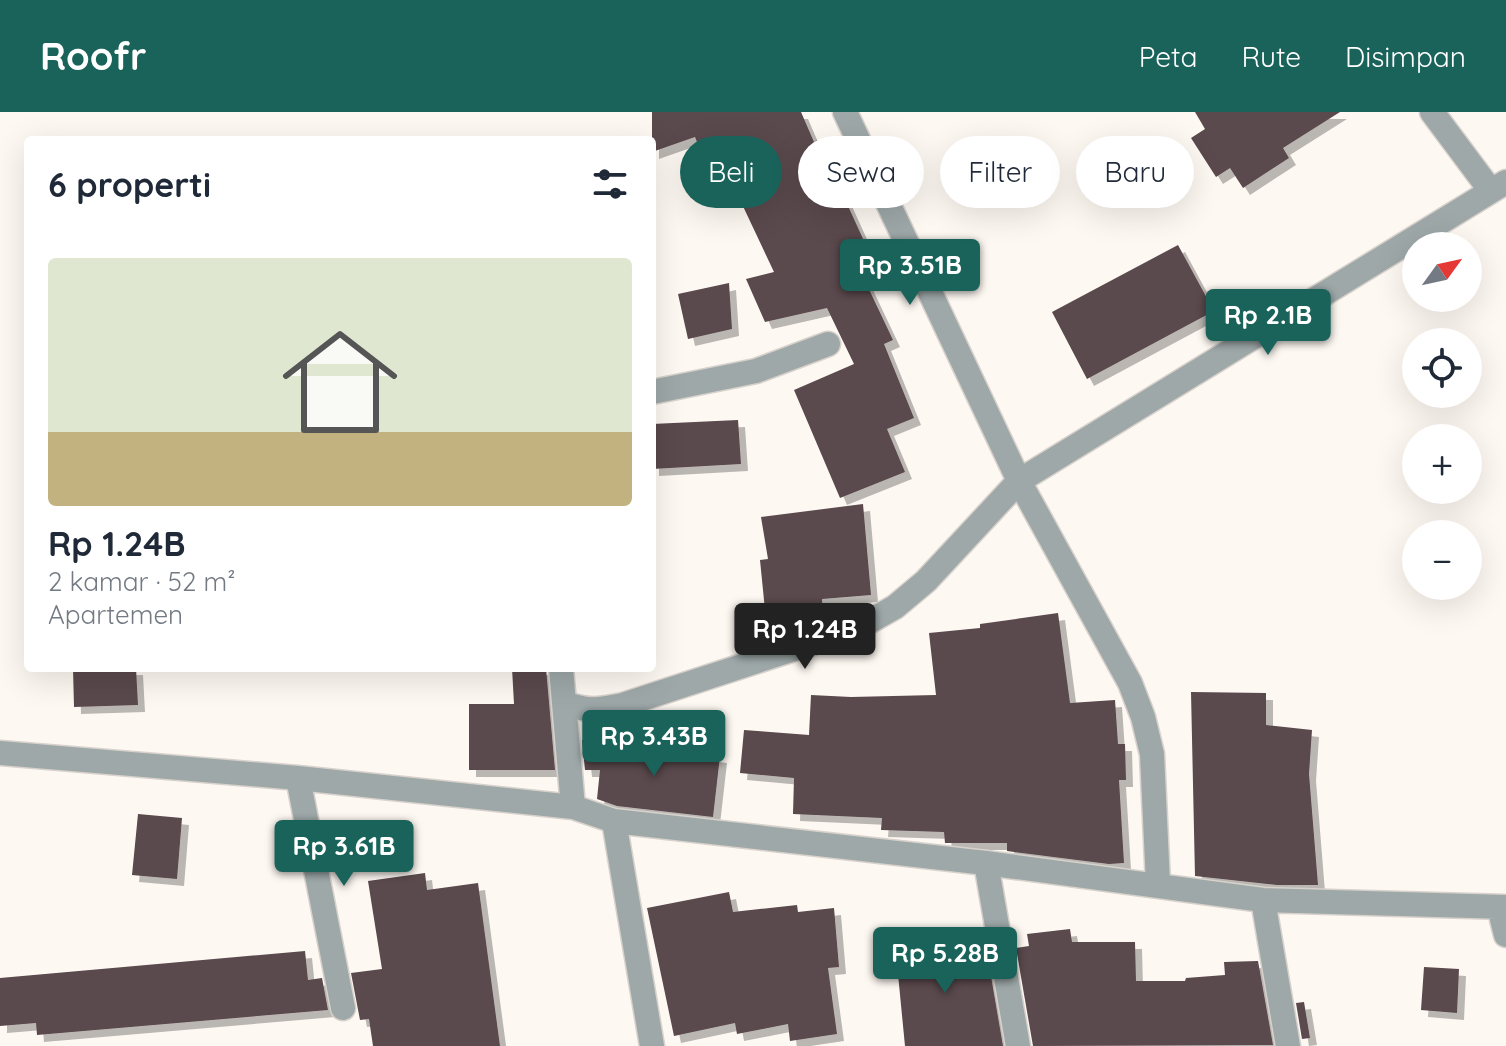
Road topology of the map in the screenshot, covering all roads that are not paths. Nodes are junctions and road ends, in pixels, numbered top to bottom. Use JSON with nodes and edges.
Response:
{"nodes":[{"id":1,"x":845,"y":112,"type":"edge"},
{"id":2,"x":1432,"y":112,"type":"edge"},
{"id":3,"x":1499,"y":186,"type":"edge"},
{"id":4,"x":828,"y":344,"type":"dead end"},
{"id":5,"x":656,"y":391,"type":"edge"},
{"id":6,"x":1019,"y":481,"type":"junction"},
{"id":7,"x":561,"y":672,"type":"edge"},
{"id":8,"x":564,"y":703,"type":"junction"},
{"id":9,"x":0,"y":753,"type":"edge"},
{"id":10,"x":298,"y":778,"type":"junction"},
{"id":11,"x":573,"y":807,"type":"junction"},
{"id":12,"x":614,"y":821,"type":"junction"},
{"id":13,"x":986,"y":863,"type":"junction"},
{"id":14,"x":1158,"y":884,"type":"junction"},
{"id":15,"x":1263,"y":900,"type":"junction"},
{"id":16,"x":1502,"y":907,"type":"edge"},
{"id":17,"x":1506,"y":935,"type":"edge"},
{"id":18,"x":343,"y":1008,"type":"dead end"},
{"id":19,"x":652,"y":1046,"type":"edge"},
{"id":20,"x":1018,"y":1046,"type":"edge"},
{"id":21,"x":1288,"y":1046,"type":"edge"}],
"edges":[{"from":1,"to":6,"type":"street"},
{"from":2,"to":3,"type":"street"},
{"from":3,"to":6,"type":"street"},
{"from":4,"to":5,"type":"street"},
{"from":6,"to":8,"type":"street"},
{"from":6,"to":14,"type":"street"},
{"from":7,"to":8,"type":"street"},
{"from":8,"to":11,"type":"street"},
{"from":9,"to":10,"type":"street"},
{"from":10,"to":11,"type":"street"},
{"from":10,"to":18,"type":"street"},
{"from":11,"to":12,"type":"street"},
{"from":12,"to":13,"type":"street"},
{"from":12,"to":19,"type":"street"},
{"from":13,"to":14,"type":"street"},
{"from":13,"to":20,"type":"street"},
{"from":14,"to":15,"type":"street"},
{"from":15,"to":16,"type":"street"},
{"from":15,"to":21,"type":"street"},
{"from":16,"to":17,"type":"street"}]}
